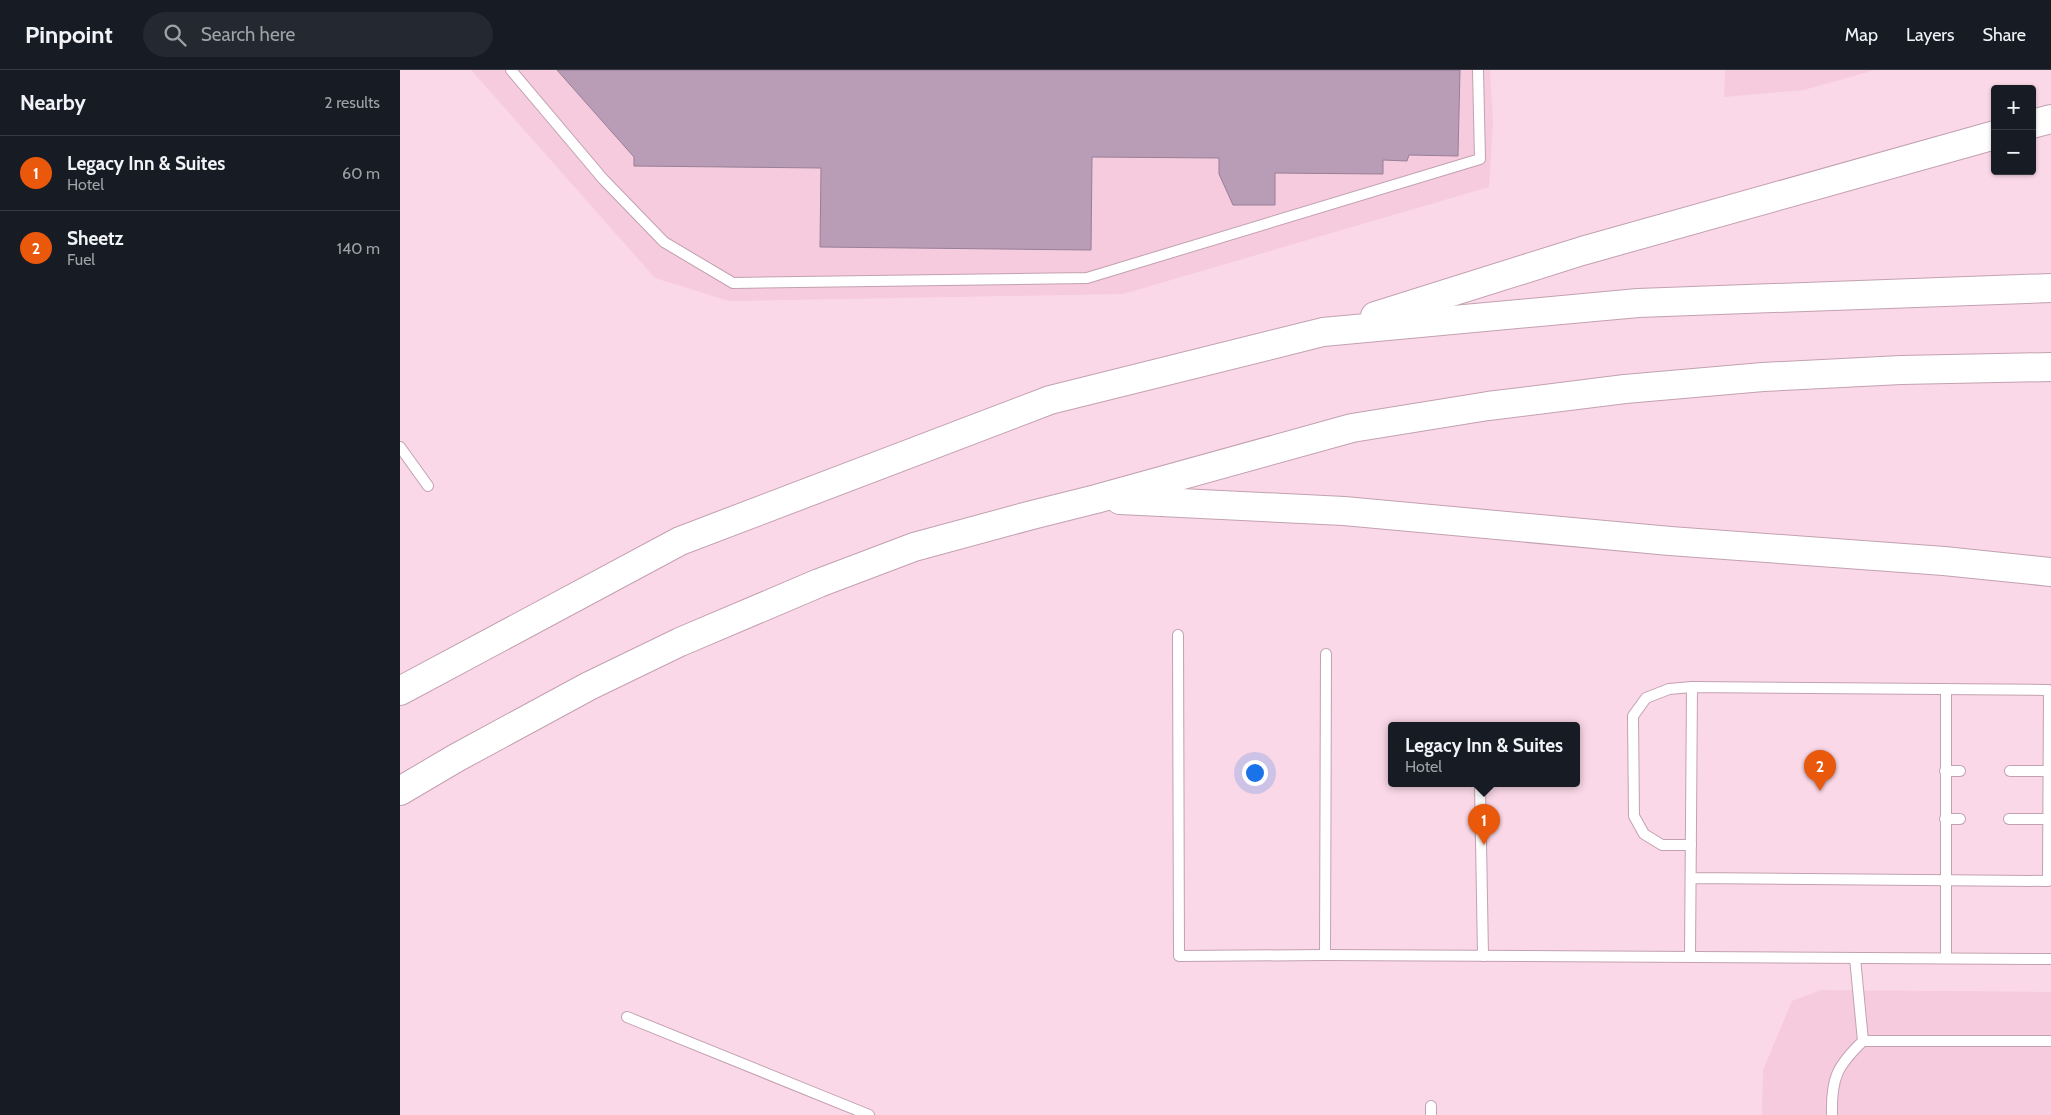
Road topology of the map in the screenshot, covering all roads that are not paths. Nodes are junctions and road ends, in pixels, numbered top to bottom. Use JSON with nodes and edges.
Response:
{"nodes":[{"id":1,"x":511,"y":70,"type":"edge"},
{"id":2,"x":1478,"y":70,"type":"edge"},
{"id":3,"x":2051,"y":119,"type":"edge"},
{"id":4,"x":2036,"y":123,"type":"edge"},
{"id":5,"x":1991,"y":136,"type":"edge"},
{"id":6,"x":2051,"y":288,"type":"edge"},
{"id":7,"x":1323,"y":332,"type":"junction"},
{"id":8,"x":2051,"y":367,"type":"edge"},
{"id":9,"x":400,"y":447,"type":"edge"},
{"id":10,"x":428,"y":486,"type":"dead end"},
{"id":11,"x":1096,"y":499,"type":"junction"},
{"id":12,"x":2051,"y":572,"type":"edge"},
{"id":13,"x":1178,"y":635,"type":"dead end"},
{"id":14,"x":1326,"y":654,"type":"dead end"},
{"id":15,"x":1692,"y":687,"type":"junction"},
{"id":16,"x":1946,"y":689,"type":"junction"},
{"id":17,"x":400,"y":691,"type":"edge"},
{"id":18,"x":1945,"y":771,"type":"junction"},
{"id":19,"x":1960,"y":771,"type":"dead end"},
{"id":20,"x":2010,"y":771,"type":"dead end"},
{"id":21,"x":2049,"y":771,"type":"junction"},
{"id":22,"x":1480,"y":787,"type":"edge"},
{"id":23,"x":400,"y":791,"type":"edge"},
{"id":24,"x":1945,"y":819,"type":"junction"},
{"id":25,"x":1960,"y":819,"type":"dead end"},
{"id":26,"x":2009,"y":819,"type":"dead end"},
{"id":27,"x":2048,"y":819,"type":"junction"},
{"id":28,"x":1691,"y":845,"type":"junction"},
{"id":29,"x":1691,"y":878,"type":"junction"},
{"id":30,"x":1944,"y":880,"type":"junction"},
{"id":31,"x":1325,"y":955,"type":"junction"},
{"id":32,"x":1483,"y":956,"type":"junction"},
{"id":33,"x":1690,"y":957,"type":"junction"},
{"id":34,"x":1855,"y":958,"type":"junction"},
{"id":35,"x":1946,"y":958,"type":"junction"},
{"id":36,"x":2051,"y":959,"type":"edge"},
{"id":37,"x":627,"y":1017,"type":"dead end"},
{"id":38,"x":1863,"y":1041,"type":"junction"},
{"id":39,"x":2051,"y":1041,"type":"edge"},
{"id":40,"x":869,"y":1115,"type":"edge"},
{"id":41,"x":1832,"y":1115,"type":"edge"}],
"edges":[{"from":1,"to":2,"type":"lane"},
{"from":3,"to":4,"type":"highway"},
{"from":5,"to":7,"type":"highway"},
{"from":6,"to":7,"type":"highway"},
{"from":7,"to":17,"type":"highway"},
{"from":8,"to":11,"type":"highway"},
{"from":9,"to":10,"type":"lane"},
{"from":11,"to":12,"type":"highway"},
{"from":11,"to":23,"type":"highway"},
{"from":13,"to":31,"type":"lane"},
{"from":14,"to":31,"type":"lane"},
{"from":15,"to":16,"type":"lane"},
{"from":15,"to":28,"type":"lane"},
{"from":15,"to":28,"type":"lane"},
{"from":16,"to":18,"type":"lane"},
{"from":16,"to":21,"type":"lane"},
{"from":18,"to":19,"type":"lane"},
{"from":18,"to":24,"type":"lane"},
{"from":20,"to":21,"type":"lane"},
{"from":21,"to":27,"type":"lane"},
{"from":22,"to":32,"type":"lane"},
{"from":24,"to":25,"type":"lane"},
{"from":24,"to":30,"type":"lane"},
{"from":26,"to":27,"type":"lane"},
{"from":27,"to":30,"type":"lane"},
{"from":28,"to":29,"type":"lane"},
{"from":29,"to":30,"type":"lane"},
{"from":29,"to":33,"type":"lane"},
{"from":30,"to":35,"type":"lane"},
{"from":31,"to":32,"type":"lane"},
{"from":32,"to":33,"type":"lane"},
{"from":33,"to":34,"type":"lane"},
{"from":34,"to":35,"type":"lane"},
{"from":34,"to":38,"type":"lane"},
{"from":35,"to":36,"type":"lane"},
{"from":37,"to":40,"type":"lane"},
{"from":38,"to":39,"type":"lane"},
{"from":38,"to":41,"type":"lane"}]}
